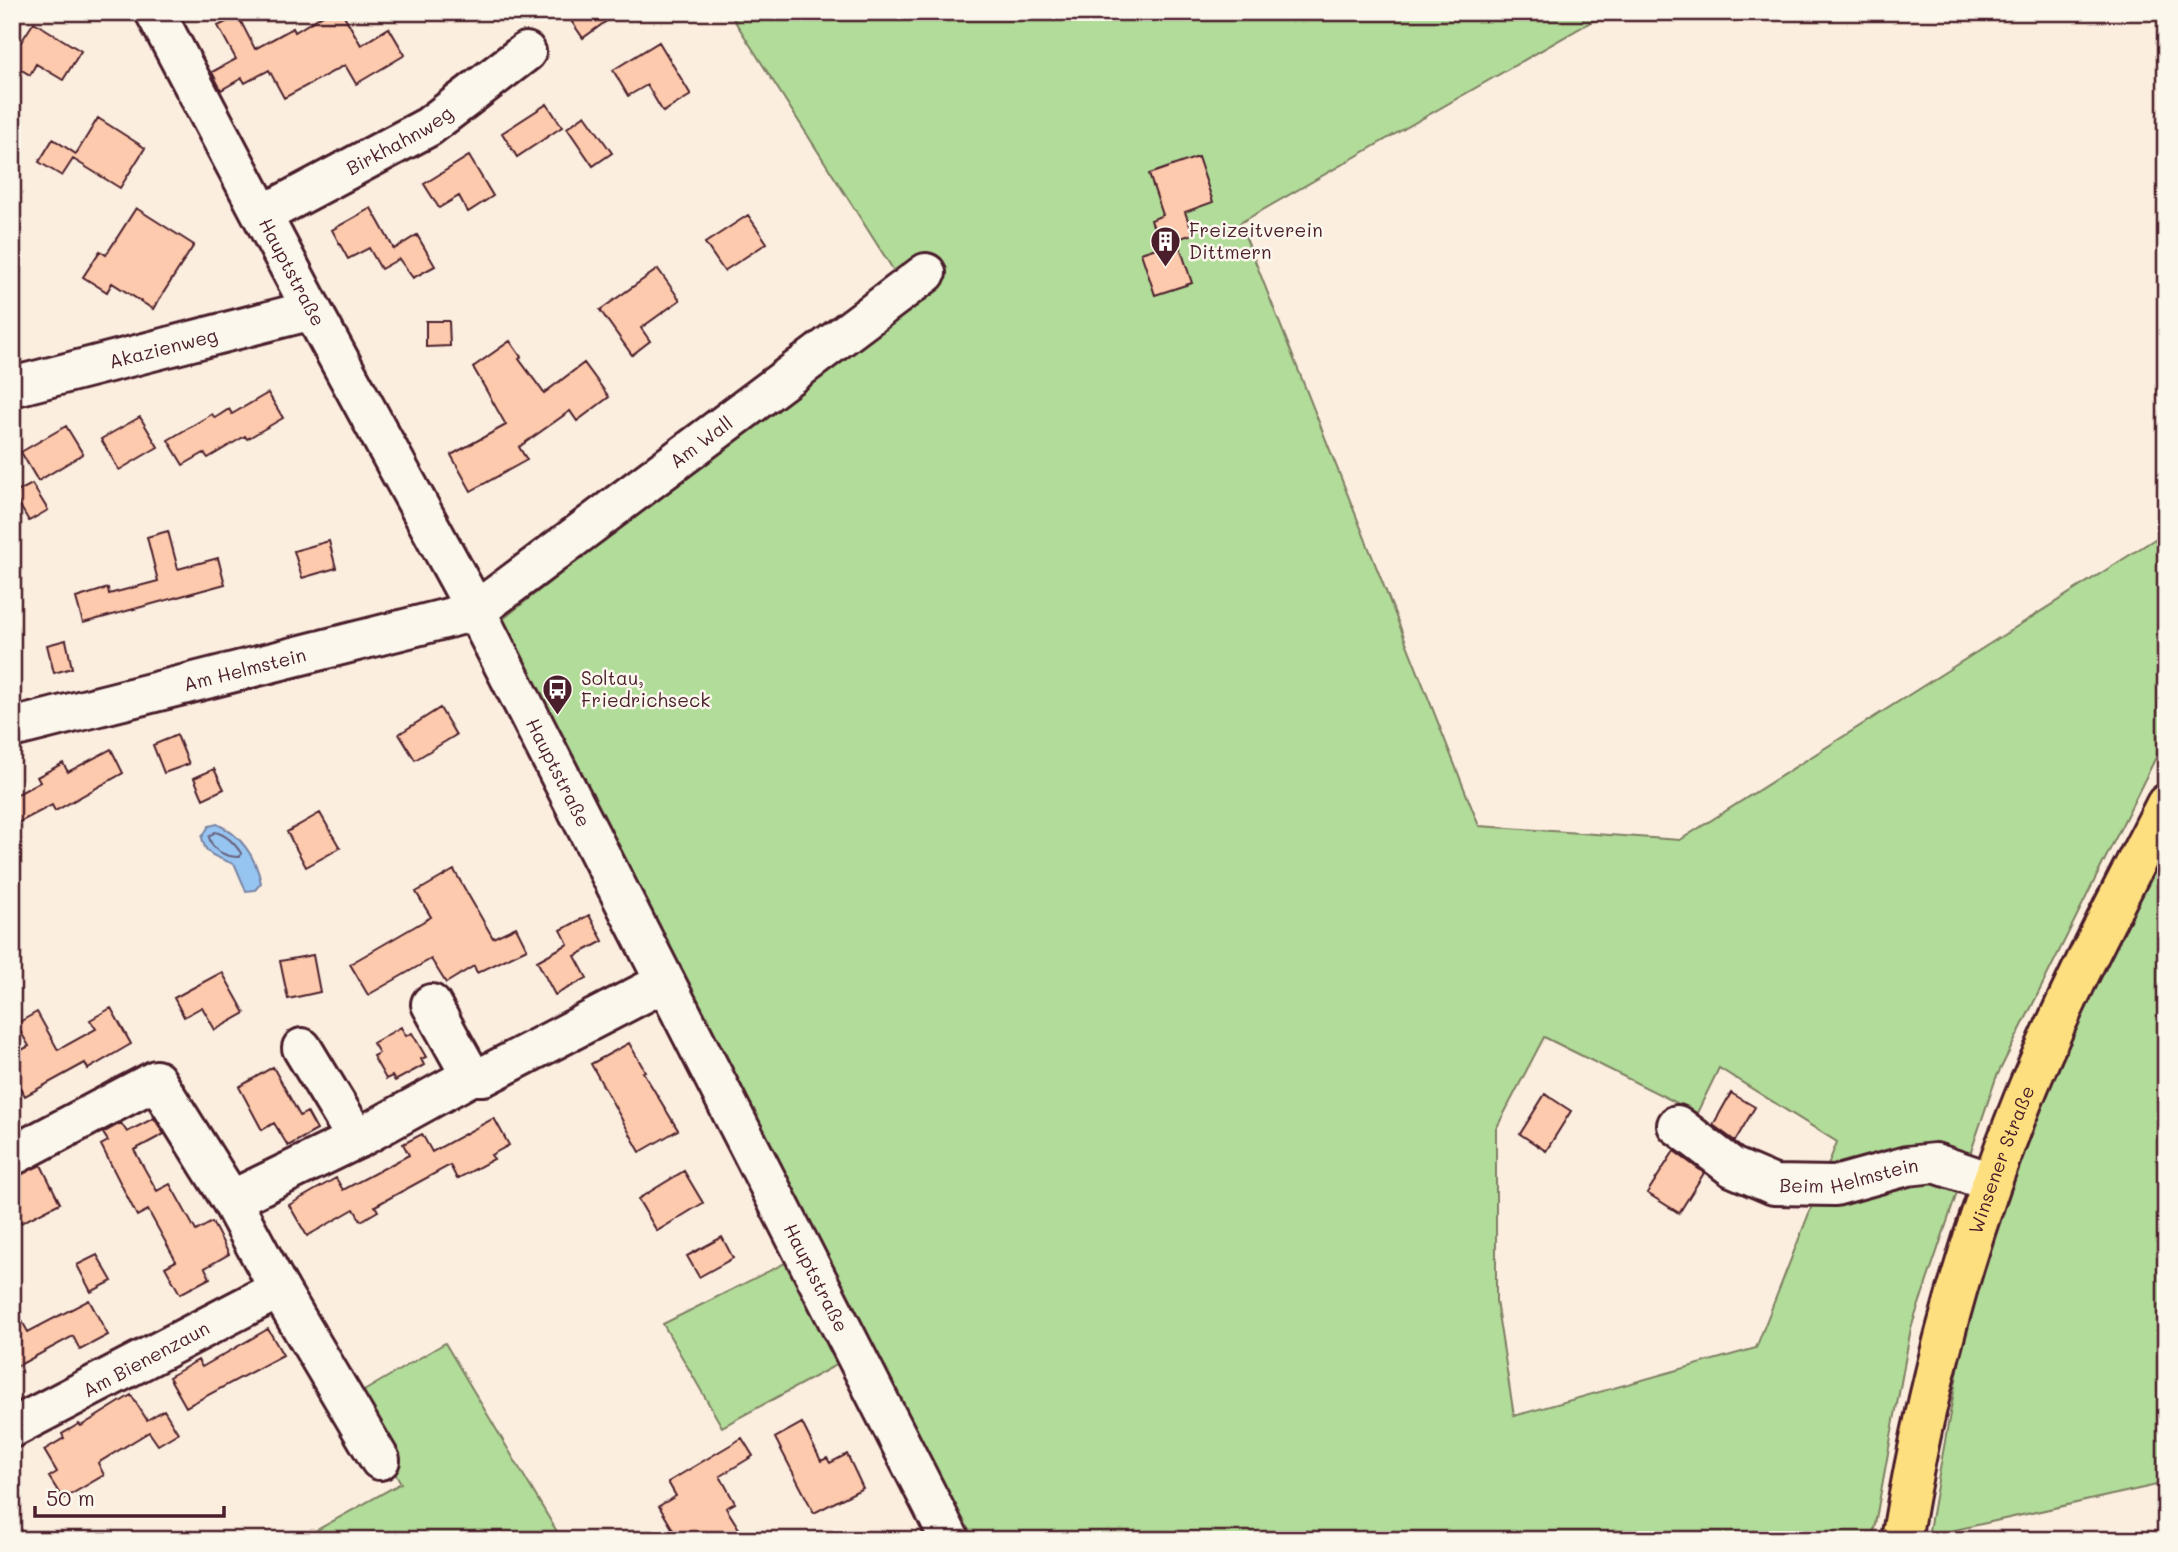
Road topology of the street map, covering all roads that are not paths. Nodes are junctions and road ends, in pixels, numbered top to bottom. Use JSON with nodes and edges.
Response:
{"nodes":[{"id":1,"x":155,"y":12,"type":"edge"},
{"id":2,"x":526,"y":52,"type":"dead end"},
{"id":3,"x":264,"y":214,"type":"junction"},
{"id":4,"x":926,"y":273,"type":"dead end"},
{"id":5,"x":312,"y":310,"type":"junction"},
{"id":6,"x":12,"y":387,"type":"edge"},
{"id":7,"x":476,"y":611,"type":"junction"},
{"id":8,"x":12,"y":729,"type":"edge"},
{"id":9,"x":2166,"y":804,"type":"edge"},
{"id":10,"x":665,"y":982,"type":"junction"},
{"id":11,"x":431,"y":1004,"type":"dead end"},
{"id":12,"x":302,"y":1048,"type":"dead end"},
{"id":13,"x":471,"y":1076,"type":"junction"},
{"id":14,"x":1677,"y":1125,"type":"dead end"},
{"id":15,"x":357,"y":1139,"type":"junction"},
{"id":16,"x":12,"y":1156,"type":"edge"},
{"id":17,"x":1992,"y":1182,"type":"junction"},
{"id":18,"x":230,"y":1200,"type":"junction"},
{"id":19,"x":279,"y":1289,"type":"junction"},
{"id":20,"x":12,"y":1428,"type":"edge"},
{"id":21,"x":380,"y":1460,"type":"dead end"},
{"id":22,"x":950,"y":1540,"type":"edge"},
{"id":23,"x":1901,"y":1540,"type":"edge"}],
"edges":[{"from":1,"to":3,"type":"street","name":"Hauptstraße"},
{"from":2,"to":3,"type":"street","name":"Birkhahnweg"},
{"from":3,"to":5,"type":"street","name":"Hauptstraße"},
{"from":4,"to":7,"type":"street","name":"Am Wall"},
{"from":5,"to":6,"type":"street","name":"Akazienweg"},
{"from":5,"to":7,"type":"street","name":"Hauptstraße"},
{"from":7,"to":8,"type":"street","name":"Am Helmstein"},
{"from":7,"to":10,"type":"street","name":"Hauptstraße"},
{"from":9,"to":17,"type":"main road","name":"Winsener Straße"},
{"from":10,"to":13,"type":"street"},
{"from":10,"to":22,"type":"street","name":"Hauptstraße"},
{"from":11,"to":13,"type":"street"},
{"from":12,"to":15,"type":"street"},
{"from":13,"to":15,"type":"street"},
{"from":14,"to":17,"type":"street","name":"Beim Helmstein"},
{"from":15,"to":18,"type":"street"},
{"from":16,"to":18,"type":"street"},
{"from":17,"to":23,"type":"main road","name":"Winsener Straße"},
{"from":18,"to":19,"type":"street"},
{"from":19,"to":20,"type":"street","name":"Am Bienenzaun"},
{"from":19,"to":21,"type":"street"}]}
